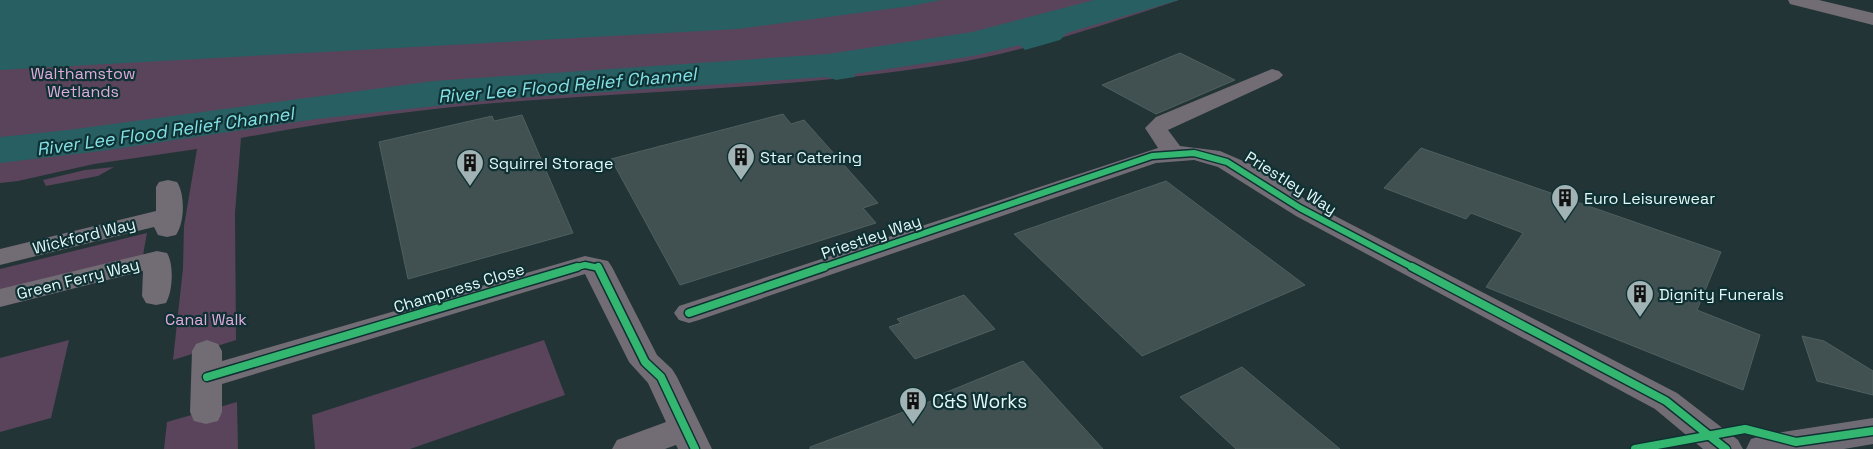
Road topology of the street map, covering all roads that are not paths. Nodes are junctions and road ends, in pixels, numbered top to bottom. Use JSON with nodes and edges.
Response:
{"nodes":[{"id":1,"x":1797,"y":0,"type":"edge"},
{"id":2,"x":1852,"y":6,"type":"edge"},
{"id":3,"x":1873,"y":19,"type":"edge"},
{"id":4,"x":1272,"y":75,"type":"dead end"},
{"id":5,"x":1172,"y":152,"type":"junction"},
{"id":6,"x":168,"y":187,"type":"dead end"},
{"id":7,"x":0,"y":257,"type":"edge"},
{"id":8,"x":156,"y":296,"type":"dead end"},
{"id":9,"x":0,"y":298,"type":"edge"},
{"id":10,"x":689,"y":313,"type":"dead end"},
{"id":11,"x":206,"y":412,"type":"dead end"},
{"id":12,"x":1873,"y":431,"type":"edge"},
{"id":13,"x":690,"y":438,"type":"edge"},
{"id":14,"x":629,"y":449,"type":"edge"},
{"id":15,"x":1726,"y":449,"type":"edge"},
{"id":16,"x":1764,"y":449,"type":"edge"}],
"edges":[{"from":1,"to":2,"type":"street"},
{"from":2,"to":3,"type":"street"},
{"from":4,"to":5,"type":"street"},
{"from":5,"to":10,"type":"street","name":"Priestley Way"},
{"from":5,"to":15,"type":"street","name":"Priestley Way"},
{"from":6,"to":7,"type":"street","name":"Wickford Way"},
{"from":8,"to":9,"type":"street","name":"Green Ferry Way"},
{"from":11,"to":13,"type":"street","name":"Champness Close"},
{"from":12,"to":16,"type":"main road"},
{"from":13,"to":14,"type":"street"}]}
